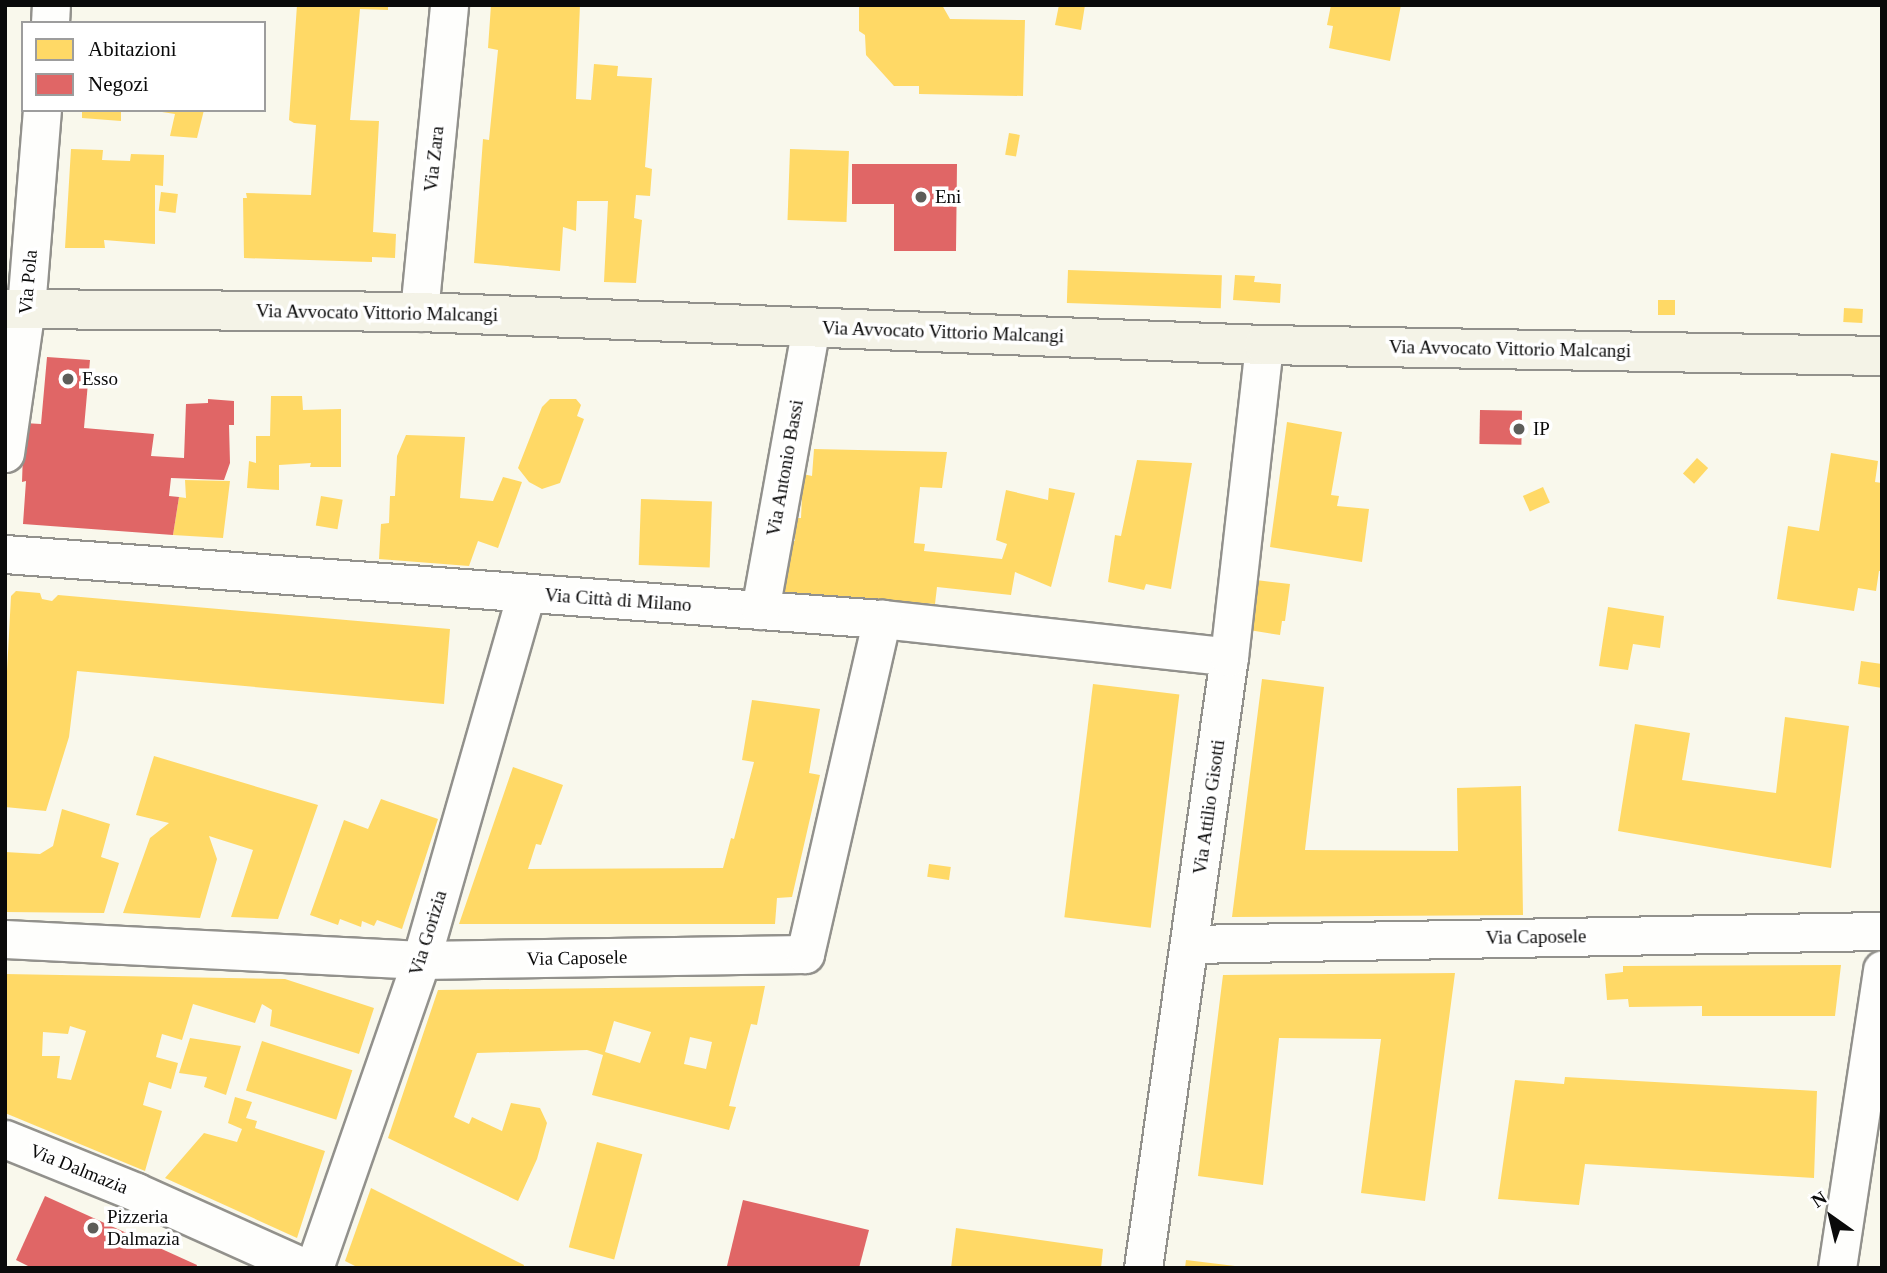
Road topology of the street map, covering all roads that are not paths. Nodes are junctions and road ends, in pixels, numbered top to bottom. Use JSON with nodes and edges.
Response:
{"nodes":[{"id":1,"x":449,"y":5,"type":"edge"},
{"id":2,"x":42,"y":112,"type":"edge"},
{"id":3,"x":16,"y":309,"type":"edge"},
{"id":4,"x":419,"y":312,"type":"junction"},
{"id":5,"x":811,"y":327,"type":"junction"},
{"id":6,"x":1264,"y":345,"type":"junction"},
{"id":7,"x":1882,"y":356,"type":"edge"},
{"id":8,"x":5,"y":453,"type":"edge"},
{"id":9,"x":5,"y":554,"type":"edge"},
{"id":10,"x":526,"y":594,"type":"junction"},
{"id":11,"x":760,"y":610,"type":"junction"},
{"id":12,"x":882,"y":619,"type":"junction"},
{"id":13,"x":1229,"y":657,"type":"junction"},
{"id":14,"x":1882,"y":930,"type":"edge"},
{"id":15,"x":5,"y":939,"type":"edge"},
{"id":16,"x":1190,"y":944,"type":"junction"},
{"id":17,"x":421,"y":960,"type":"junction"},
{"id":18,"x":1882,"y":969,"type":"edge"},
{"id":19,"x":5,"y":1139,"type":"edge"},
{"id":20,"x":305,"y":1268,"type":"edge"},
{"id":21,"x":314,"y":1268,"type":"edge"},
{"id":22,"x":1143,"y":1268,"type":"edge"},
{"id":23,"x":1837,"y":1268,"type":"edge"}],
"edges":[{"from":1,"to":4,"type":"street","name":"Via Zara"},
{"from":2,"to":3,"type":"street","name":"Via Pola"},
{"from":3,"to":4,"type":"main road","name":"Via Avvocato Vittorio Malcangi"},
{"from":3,"to":8,"type":"street","name":"Via Pola"},
{"from":4,"to":5,"type":"main road","name":"Via Avvocato Vittorio Malcangi"},
{"from":5,"to":6,"type":"main road","name":"Via Avvocato Vittorio Malcangi"},
{"from":5,"to":11,"type":"street","name":"Via Antonio Bassi"},
{"from":6,"to":7,"type":"main road","name":"Via Avvocato Vittorio Malcangi"},
{"from":6,"to":13,"type":"street","name":"Via Attilio Gisotti"},
{"from":9,"to":10,"type":"street","name":"Via Città di Milano"},
{"from":10,"to":11,"type":"street","name":"Via Città di Milano"},
{"from":10,"to":17,"type":"street","name":"Via Gorizia"},
{"from":11,"to":12,"type":"street","name":"Via Città di Milano"},
{"from":12,"to":13,"type":"street","name":"Via Città di Milano"},
{"from":12,"to":17,"type":"street","name":"Via Caposele"},
{"from":13,"to":16,"type":"street","name":"Via Attilio Gisotti"},
{"from":14,"to":16,"type":"street","name":"Via Caposele"},
{"from":15,"to":17,"type":"street","name":"Via Caposele"},
{"from":16,"to":22,"type":"street","name":"Via Attilio Gisotti"},
{"from":17,"to":21,"type":"street","name":"Via Gorizia"},
{"from":18,"to":23,"type":"street"},
{"from":19,"to":20,"type":"street","name":"Via Dalmazia"}]}
